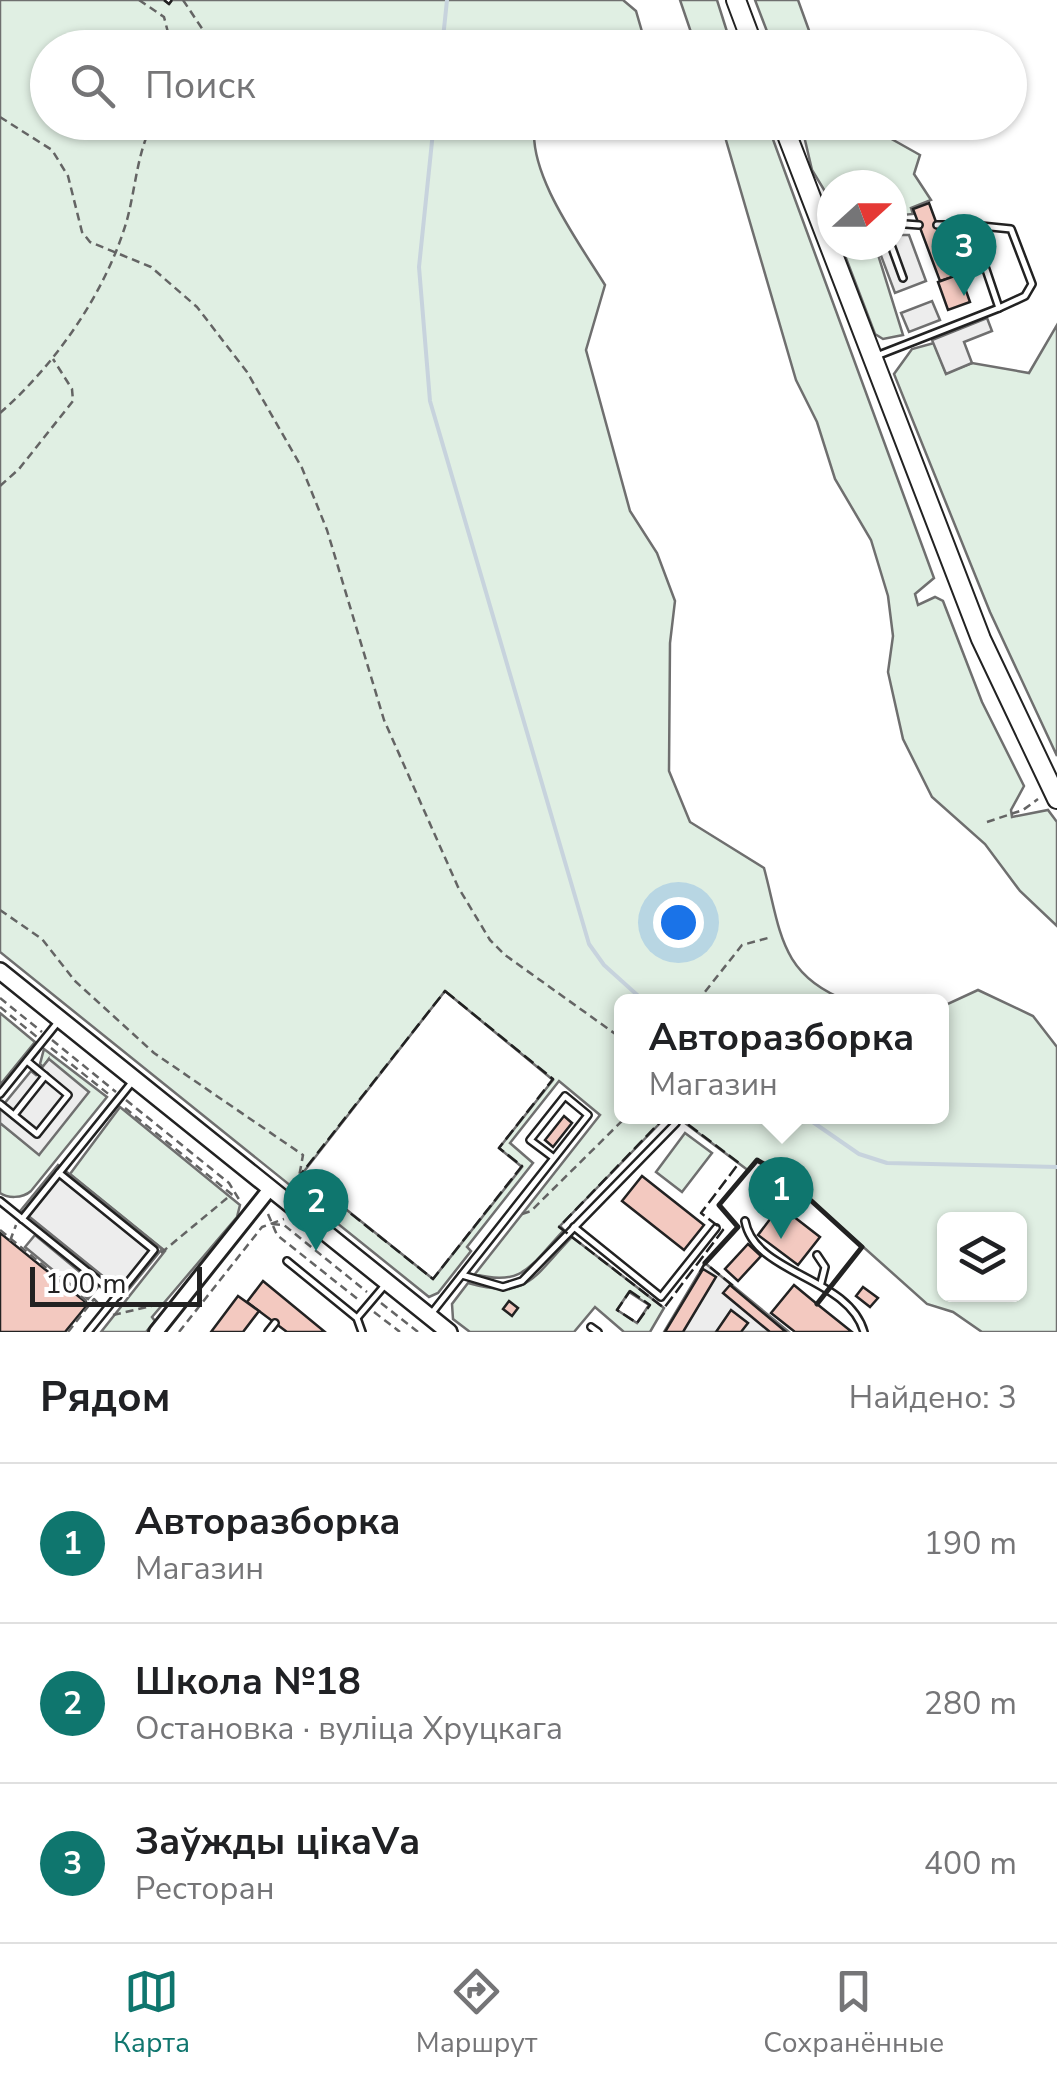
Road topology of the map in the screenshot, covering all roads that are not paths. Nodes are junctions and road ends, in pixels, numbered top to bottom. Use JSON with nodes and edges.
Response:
{"nodes":[{"id":1,"x":736,"y":0,"type":"edge"},
{"id":2,"x":747,"y":30,"type":"edge"},
{"id":3,"x":790,"y":140,"type":"edge"},
{"id":4,"x":817,"y":199,"type":"edge"},
{"id":5,"x":907,"y":224,"type":"edge"},
{"id":6,"x":919,"y":225,"type":"dead end"},
{"id":7,"x":937,"y":225,"type":"dead end"},
{"id":8,"x":971,"y":225,"type":"junction"},
{"id":9,"x":839,"y":260,"type":"edge"},
{"id":10,"x":896,"y":260,"type":"edge"},
{"id":11,"x":903,"y":278,"type":"dead end"},
{"id":12,"x":998,"y":308,"type":"junction"},
{"id":13,"x":871,"y":358,"type":"junction"},
{"id":14,"x":1054,"y":794,"type":"edge"},
{"id":15,"x":0,"y":971,"type":"edge"},
{"id":16,"x":60,"y":1019,"type":"junction"},
{"id":17,"x":26,"y":1061,"type":"junction"},
{"id":18,"x":46,"y":1076,"type":"junction"},
{"id":19,"x":134,"y":1080,"type":"junction"},
{"id":20,"x":0,"y":1094,"type":"edge"},
{"id":21,"x":0,"y":1104,"type":"edge"},
{"id":22,"x":14,"y":1115,"type":"junction"},
{"id":23,"x":675,"y":1124,"type":"edge"},
{"id":24,"x":554,"y":1158,"type":"junction"},
{"id":25,"x":59,"y":1173,"type":"junction"},
{"id":26,"x":269,"y":1190,"type":"junction"},
{"id":27,"x":0,"y":1200,"type":"edge"},
{"id":28,"x":22,"y":1219,"type":"junction"},
{"id":29,"x":745,"y":1221,"type":"dead end"},
{"id":30,"x":574,"y":1228,"type":"junction"},
{"id":31,"x":716,"y":1228,"type":"dead end"},
{"id":32,"x":817,"y":1255,"type":"dead end"},
{"id":33,"x":287,"y":1261,"type":"dead end"},
{"id":34,"x":462,"y":1275,"type":"junction"},
{"id":35,"x":386,"y":1282,"type":"junction"},
{"id":36,"x":820,"y":1285,"type":"junction"},
{"id":37,"x":120,"y":1299,"type":"junction"},
{"id":38,"x":430,"y":1317,"type":"junction"},
{"id":39,"x":357,"y":1318,"type":"junction"},
{"id":40,"x":275,"y":1323,"type":"dead end"},
{"id":41,"x":88,"y":1332,"type":"edge"},
{"id":42,"x":156,"y":1332,"type":"edge"},
{"id":43,"x":268,"y":1332,"type":"edge"},
{"id":44,"x":362,"y":1332,"type":"edge"},
{"id":45,"x":449,"y":1332,"type":"edge"},
{"id":46,"x":864,"y":1332,"type":"edge"}],
"edges":[{"from":1,"to":2,"type":"main road"},
{"from":3,"to":4,"type":"main road"},
{"from":5,"to":6,"type":"lane"},
{"from":7,"to":8,"type":"lane"},
{"from":8,"to":12,"type":"lane"},
{"from":8,"to":12,"type":"lane"},
{"from":9,"to":13,"type":"main road"},
{"from":10,"to":11,"type":"lane"},
{"from":12,"to":13,"type":"lane"},
{"from":13,"to":14,"type":"main road"},
{"from":15,"to":16,"type":"main road"},
{"from":16,"to":17,"type":"lane"},
{"from":16,"to":19,"type":"main road"},
{"from":17,"to":18,"type":"lane"},
{"from":17,"to":20,"type":"lane"},
{"from":18,"to":22,"type":"lane"},
{"from":18,"to":22,"type":"lane"},
{"from":19,"to":25,"type":"lane"},
{"from":19,"to":26,"type":"main road"},
{"from":21,"to":22,"type":"lane"},
{"from":23,"to":30,"type":"lane"},
{"from":24,"to":24,"type":"lane"},
{"from":24,"to":34,"type":"lane"},
{"from":25,"to":28,"type":"lane"},
{"from":25,"to":37,"type":"lane"},
{"from":26,"to":35,"type":"main road"},
{"from":26,"to":42,"type":"street"},
{"from":27,"to":28,"type":"lane"},
{"from":28,"to":37,"type":"lane"},
{"from":29,"to":36,"type":"lane"},
{"from":30,"to":31,"type":"lane"},
{"from":30,"to":34,"type":"lane"},
{"from":32,"to":36,"type":"lane"},
{"from":33,"to":39,"type":"lane"},
{"from":34,"to":38,"type":"lane"},
{"from":35,"to":38,"type":"main road"},
{"from":35,"to":39,"type":"lane"},
{"from":36,"to":46,"type":"lane"},
{"from":37,"to":41,"type":"lane"},
{"from":38,"to":45,"type":"main road"},
{"from":39,"to":44,"type":"lane"},
{"from":40,"to":43,"type":"lane"}]}
